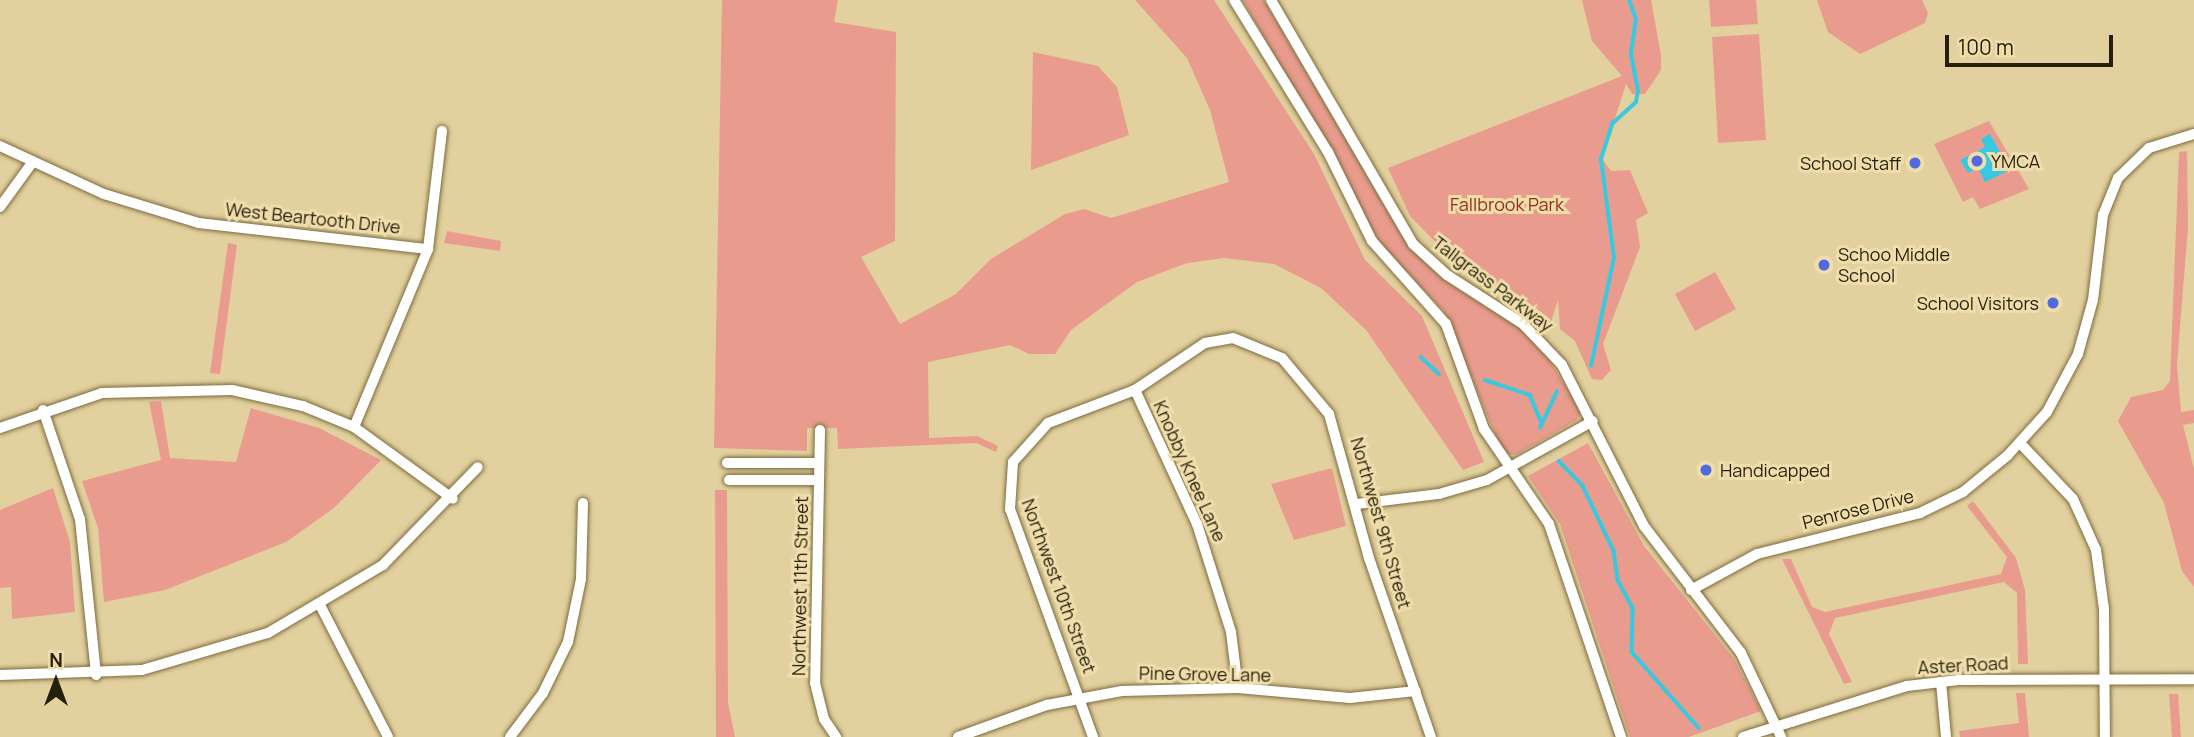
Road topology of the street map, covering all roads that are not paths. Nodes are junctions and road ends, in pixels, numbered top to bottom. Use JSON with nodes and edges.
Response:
{"nodes":[{"id":1,"x":1234,"y":0,"type":"edge"},
{"id":2,"x":1271,"y":0,"type":"edge"},
{"id":3,"x":442,"y":131,"type":"dead end"},
{"id":4,"x":2194,"y":134,"type":"edge"},
{"id":5,"x":0,"y":146,"type":"edge"},
{"id":6,"x":32,"y":163,"type":"junction"},
{"id":7,"x":0,"y":208,"type":"edge"},
{"id":8,"x":428,"y":249,"type":"junction"},
{"id":9,"x":1135,"y":390,"type":"junction"},
{"id":10,"x":43,"y":410,"type":"junction"},
{"id":11,"x":1593,"y":421,"type":"junction"},
{"id":12,"x":354,"y":427,"type":"junction"},
{"id":13,"x":0,"y":428,"type":"edge"},
{"id":14,"x":820,"y":430,"type":"dead end"},
{"id":15,"x":2021,"y":443,"type":"junction"},
{"id":16,"x":727,"y":463,"type":"dead end"},
{"id":17,"x":819,"y":463,"type":"junction"},
{"id":18,"x":478,"y":467,"type":"dead end"},
{"id":19,"x":1508,"y":470,"type":"junction"},
{"id":20,"x":729,"y":480,"type":"dead end"},
{"id":21,"x":819,"y":480,"type":"junction"},
{"id":22,"x":453,"y":499,"type":"junction"},
{"id":23,"x":583,"y":503,"type":"dead end"},
{"id":24,"x":1357,"y":504,"type":"junction"},
{"id":25,"x":1691,"y":590,"type":"junction"},
{"id":26,"x":321,"y":607,"type":"junction"},
{"id":27,"x":0,"y":675,"type":"edge"},
{"id":28,"x":96,"y":675,"type":"junction"},
{"id":29,"x":2194,"y":679,"type":"edge"},
{"id":30,"x":2105,"y":680,"type":"junction"},
{"id":31,"x":1941,"y":682,"type":"junction"},
{"id":32,"x":1238,"y":688,"type":"junction"},
{"id":33,"x":1416,"y":691,"type":"junction"},
{"id":34,"x":1082,"y":697,"type":"junction"},
{"id":35,"x":1777,"y":725,"type":"junction"},
{"id":36,"x":388,"y":737,"type":"edge"},
{"id":37,"x":510,"y":737,"type":"edge"},
{"id":38,"x":836,"y":737,"type":"edge"},
{"id":39,"x":958,"y":737,"type":"edge"},
{"id":40,"x":1093,"y":737,"type":"edge"},
{"id":41,"x":1431,"y":737,"type":"edge"},
{"id":42,"x":1621,"y":737,"type":"edge"},
{"id":43,"x":1743,"y":737,"type":"edge"},
{"id":44,"x":1781,"y":737,"type":"edge"},
{"id":45,"x":1946,"y":737,"type":"edge"},
{"id":46,"x":2105,"y":737,"type":"edge"}],
"edges":[{"from":1,"to":19,"type":"street"},
{"from":2,"to":11,"type":"street","name":"Tallgrass Parkway"},
{"from":3,"to":8,"type":"street"},
{"from":4,"to":15,"type":"street","name":"Penrose Drive"},
{"from":5,"to":6,"type":"street","name":"West Beartooth Drive"},
{"from":6,"to":7,"type":"street"},
{"from":6,"to":8,"type":"street","name":"West Beartooth Drive"},
{"from":8,"to":12,"type":"street"},
{"from":9,"to":24,"type":"street","name":"Northwest 9th Street"},
{"from":9,"to":32,"type":"street","name":"Knobby Knee Lane"},
{"from":9,"to":34,"type":"street","name":"Northwest 10th Street"},
{"from":10,"to":12,"type":"street"},
{"from":10,"to":13,"type":"street"},
{"from":10,"to":28,"type":"street"},
{"from":11,"to":19,"type":"street"},
{"from":11,"to":25,"type":"street","name":"Tallgrass Parkway"},
{"from":12,"to":22,"type":"street"},
{"from":14,"to":17,"type":"street","name":"Northwest 11th Street"},
{"from":15,"to":25,"type":"street","name":"Penrose Drive"},
{"from":15,"to":30,"type":"street"},
{"from":16,"to":17,"type":"street"},
{"from":17,"to":21,"type":"street","name":"Northwest 11th Street"},
{"from":18,"to":22,"type":"street"},
{"from":19,"to":24,"type":"street"},
{"from":19,"to":42,"type":"street"},
{"from":20,"to":21,"type":"street"},
{"from":21,"to":38,"type":"street","name":"Northwest 11th Street"},
{"from":22,"to":26,"type":"street"},
{"from":23,"to":37,"type":"street"},
{"from":24,"to":33,"type":"street","name":"Northwest 9th Street"},
{"from":25,"to":35,"type":"street","name":"Tallgrass Parkway"},
{"from":26,"to":28,"type":"street"},
{"from":26,"to":36,"type":"street"},
{"from":27,"to":28,"type":"street"},
{"from":29,"to":30,"type":"street","name":"Aster Road"},
{"from":30,"to":31,"type":"street","name":"Aster Road"},
{"from":30,"to":46,"type":"street"},
{"from":31,"to":35,"type":"street","name":"Aster Road"},
{"from":31,"to":45,"type":"street"},
{"from":32,"to":33,"type":"street","name":"Pine Grove Lane"},
{"from":32,"to":34,"type":"street","name":"Pine Grove Lane"},
{"from":33,"to":41,"type":"street","name":"Northwest 9th Street"},
{"from":34,"to":39,"type":"street","name":"Pine Grove Lane"},
{"from":34,"to":40,"type":"street","name":"Northwest 10th Street"},
{"from":35,"to":43,"type":"street","name":"Aster Road"},
{"from":35,"to":44,"type":"street","name":"Tallgrass Parkway"}]}
